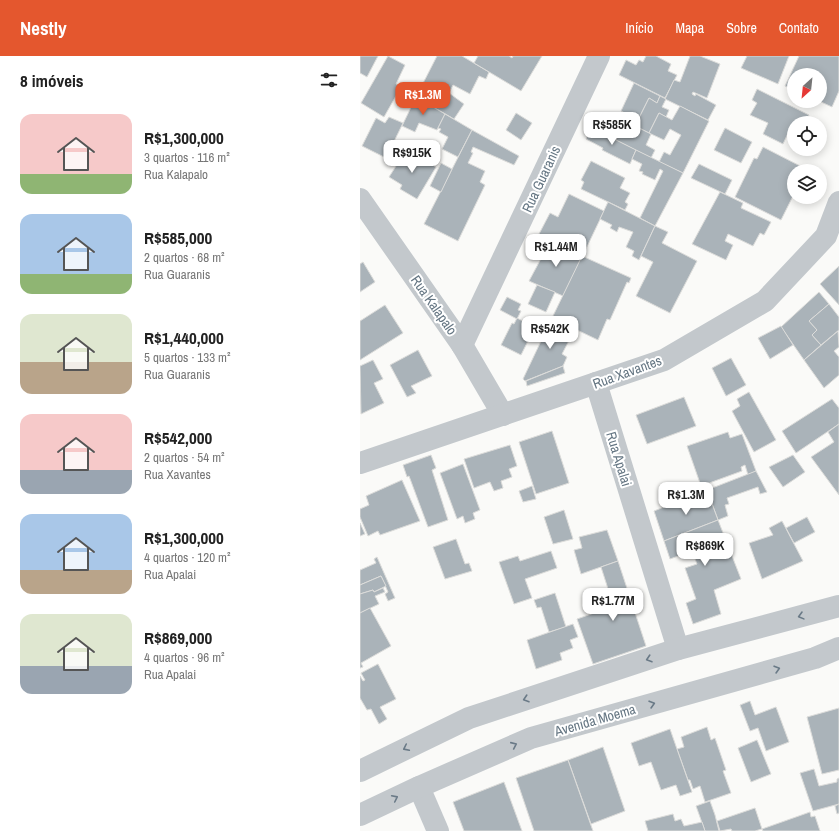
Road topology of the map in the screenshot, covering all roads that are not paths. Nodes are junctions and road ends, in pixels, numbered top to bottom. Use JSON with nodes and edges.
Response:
{"nodes":[{"id":1,"x":598,"y":56,"type":"edge"},
{"id":2,"x":360,"y":199,"type":"edge"},
{"id":3,"x":839,"y":202,"type":"edge"},
{"id":4,"x":462,"y":345,"type":"junction"},
{"id":5,"x":596,"y":383,"type":"junction"},
{"id":6,"x":503,"y":416,"type":"junction"},
{"id":7,"x":360,"y":463,"type":"edge"},
{"id":8,"x":839,"y":606,"type":"edge"},
{"id":9,"x":839,"y":648,"type":"edge"},
{"id":10,"x":678,"y":649,"type":"junction"},
{"id":11,"x":360,"y":771,"type":"edge"},
{"id":12,"x":419,"y":787,"type":"junction"},
{"id":13,"x":360,"y":815,"type":"edge"},
{"id":14,"x":438,"y":831,"type":"edge"}],
"edges":[{"from":1,"to":4,"type":"street","name":"Rua Guaranis"},
{"from":2,"to":4,"type":"street","name":"Rua Kalapalo"},
{"from":3,"to":5,"type":"street","name":"Rua Xavantes"},
{"from":4,"to":6,"type":"street","name":"Rua Kalapalo"},
{"from":5,"to":6,"type":"street","name":"Rua Xavantes"},
{"from":5,"to":10,"type":"street","name":"Rua Apalai"},
{"from":6,"to":7,"type":"street","name":"Rua Xavantes"},
{"from":8,"to":10,"type":"street","one_way":true},
{"from":12,"to":9,"type":"street","name":"Avenida Moema","one_way":true},
{"from":10,"to":11,"type":"street","one_way":true},
{"from":13,"to":12,"type":"street","name":"Avenida Moema","one_way":true},
{"from":12,"to":14,"type":"street"}]}
